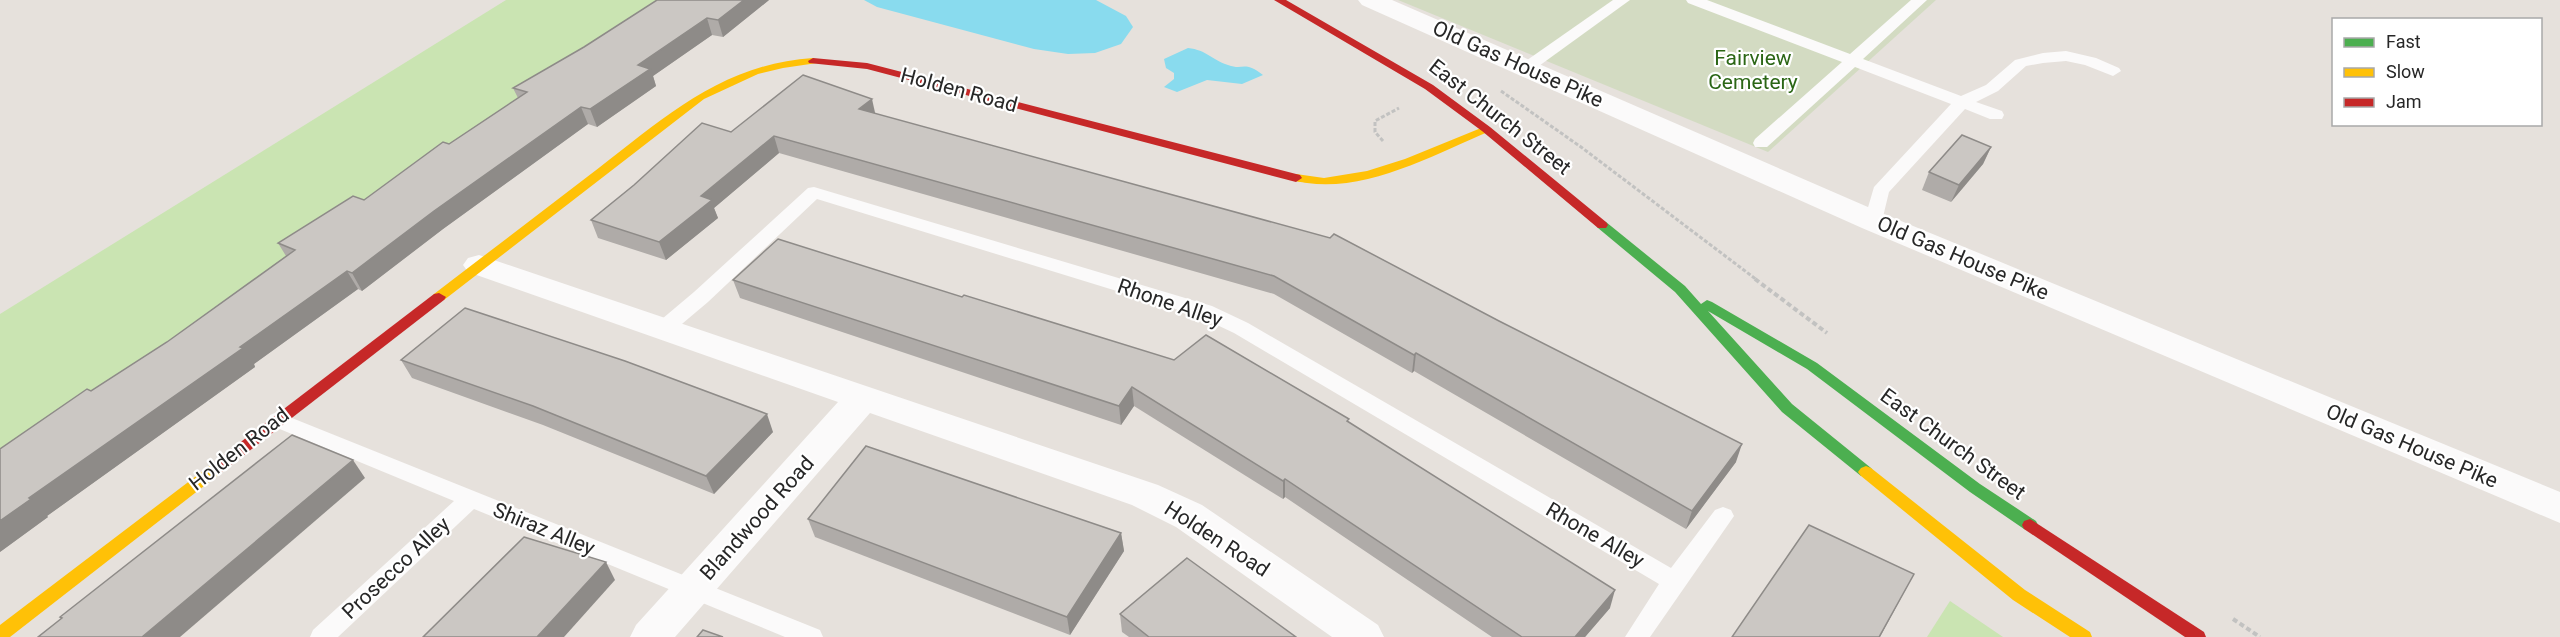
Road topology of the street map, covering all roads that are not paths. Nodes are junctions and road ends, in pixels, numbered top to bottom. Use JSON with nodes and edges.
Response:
{"nodes":[{"id":1,"x":1279,"y":0,"type":"edge"},
{"id":2,"x":1371,"y":0,"type":"edge"},
{"id":3,"x":1623,"y":0,"type":"edge"},
{"id":4,"x":1693,"y":0,"type":"edge"},
{"id":5,"x":1920,"y":0,"type":"edge"},
{"id":6,"x":1852,"y":60,"type":"junction"},
{"id":7,"x":1526,"y":68,"type":"junction"},
{"id":8,"x":2113,"y":70,"type":"dead end"},
{"id":9,"x":1962,"y":102,"type":"junction"},
{"id":10,"x":1996,"y":115,"type":"dead end"},
{"id":11,"x":1486,"y":129,"type":"junction"},
{"id":12,"x":1761,"y":143,"type":"dead end"},
{"id":13,"x":1873,"y":221,"type":"junction"},
{"id":14,"x":479,"y":265,"type":"junction"},
{"id":15,"x":1680,"y":289,"type":"junction"},
{"id":16,"x":663,"y":329,"type":"junction"},
{"id":17,"x":863,"y":398,"type":"junction"},
{"id":18,"x":277,"y":420,"type":"junction"},
{"id":19,"x":470,"y":500,"type":"junction"},
{"id":20,"x":2560,"y":508,"type":"edge"},
{"id":21,"x":1723,"y":516,"type":"dead end"},
{"id":22,"x":1674,"y":581,"type":"junction"},
{"id":23,"x":693,"y":589,"type":"junction"},
{"id":24,"x":0,"y":635,"type":"edge"},
{"id":25,"x":322,"y":637,"type":"edge"},
{"id":26,"x":650,"y":637,"type":"edge"},
{"id":27,"x":811,"y":637,"type":"edge"},
{"id":28,"x":1364,"y":637,"type":"edge"},
{"id":29,"x":1637,"y":637,"type":"edge"},
{"id":30,"x":2084,"y":637,"type":"edge"},
{"id":31,"x":2198,"y":637,"type":"edge"}],
"edges":[{"from":1,"to":11,"type":"street","name":"East Church Street"},
{"from":2,"to":7,"type":"street","name":"Old Gas House Pike"},
{"from":3,"to":7,"type":"lane"},
{"from":4,"to":6,"type":"lane"},
{"from":5,"to":6,"type":"lane"},
{"from":6,"to":9,"type":"lane"},
{"from":6,"to":12,"type":"lane"},
{"from":7,"to":13,"type":"street","name":"Old Gas House Pike"},
{"from":8,"to":9,"type":"lane"},
{"from":9,"to":10,"type":"lane"},
{"from":9,"to":13,"type":"lane"},
{"from":11,"to":14,"type":"street","name":"Holden Road"},
{"from":11,"to":15,"type":"street","name":"East Church Street"},
{"from":13,"to":20,"type":"street","name":"Old Gas House Pike"},
{"from":14,"to":16,"type":"street","name":"Holden Road"},
{"from":14,"to":18,"type":"street","name":"Holden Road"},
{"from":15,"to":30,"type":"street","name":"East Church Street"},
{"from":15,"to":31,"type":"street","name":"East Church Street"},
{"from":16,"to":17,"type":"street","name":"Holden Road"},
{"from":16,"to":22,"type":"lane","name":"Rhone Alley"},
{"from":17,"to":23,"type":"street","name":"Blandwood Road"},
{"from":17,"to":28,"type":"street","name":"Holden Road"},
{"from":18,"to":19,"type":"lane","name":"Shiraz Alley"},
{"from":18,"to":24,"type":"street","name":"Holden Road"},
{"from":19,"to":23,"type":"lane","name":"Shiraz Alley"},
{"from":19,"to":25,"type":"lane","name":"Prosecco Alley"},
{"from":21,"to":22,"type":"lane"},
{"from":22,"to":29,"type":"lane"},
{"from":23,"to":26,"type":"street","name":"Blandwood Road"},
{"from":23,"to":27,"type":"lane","name":"Shiraz Alley"}]}
